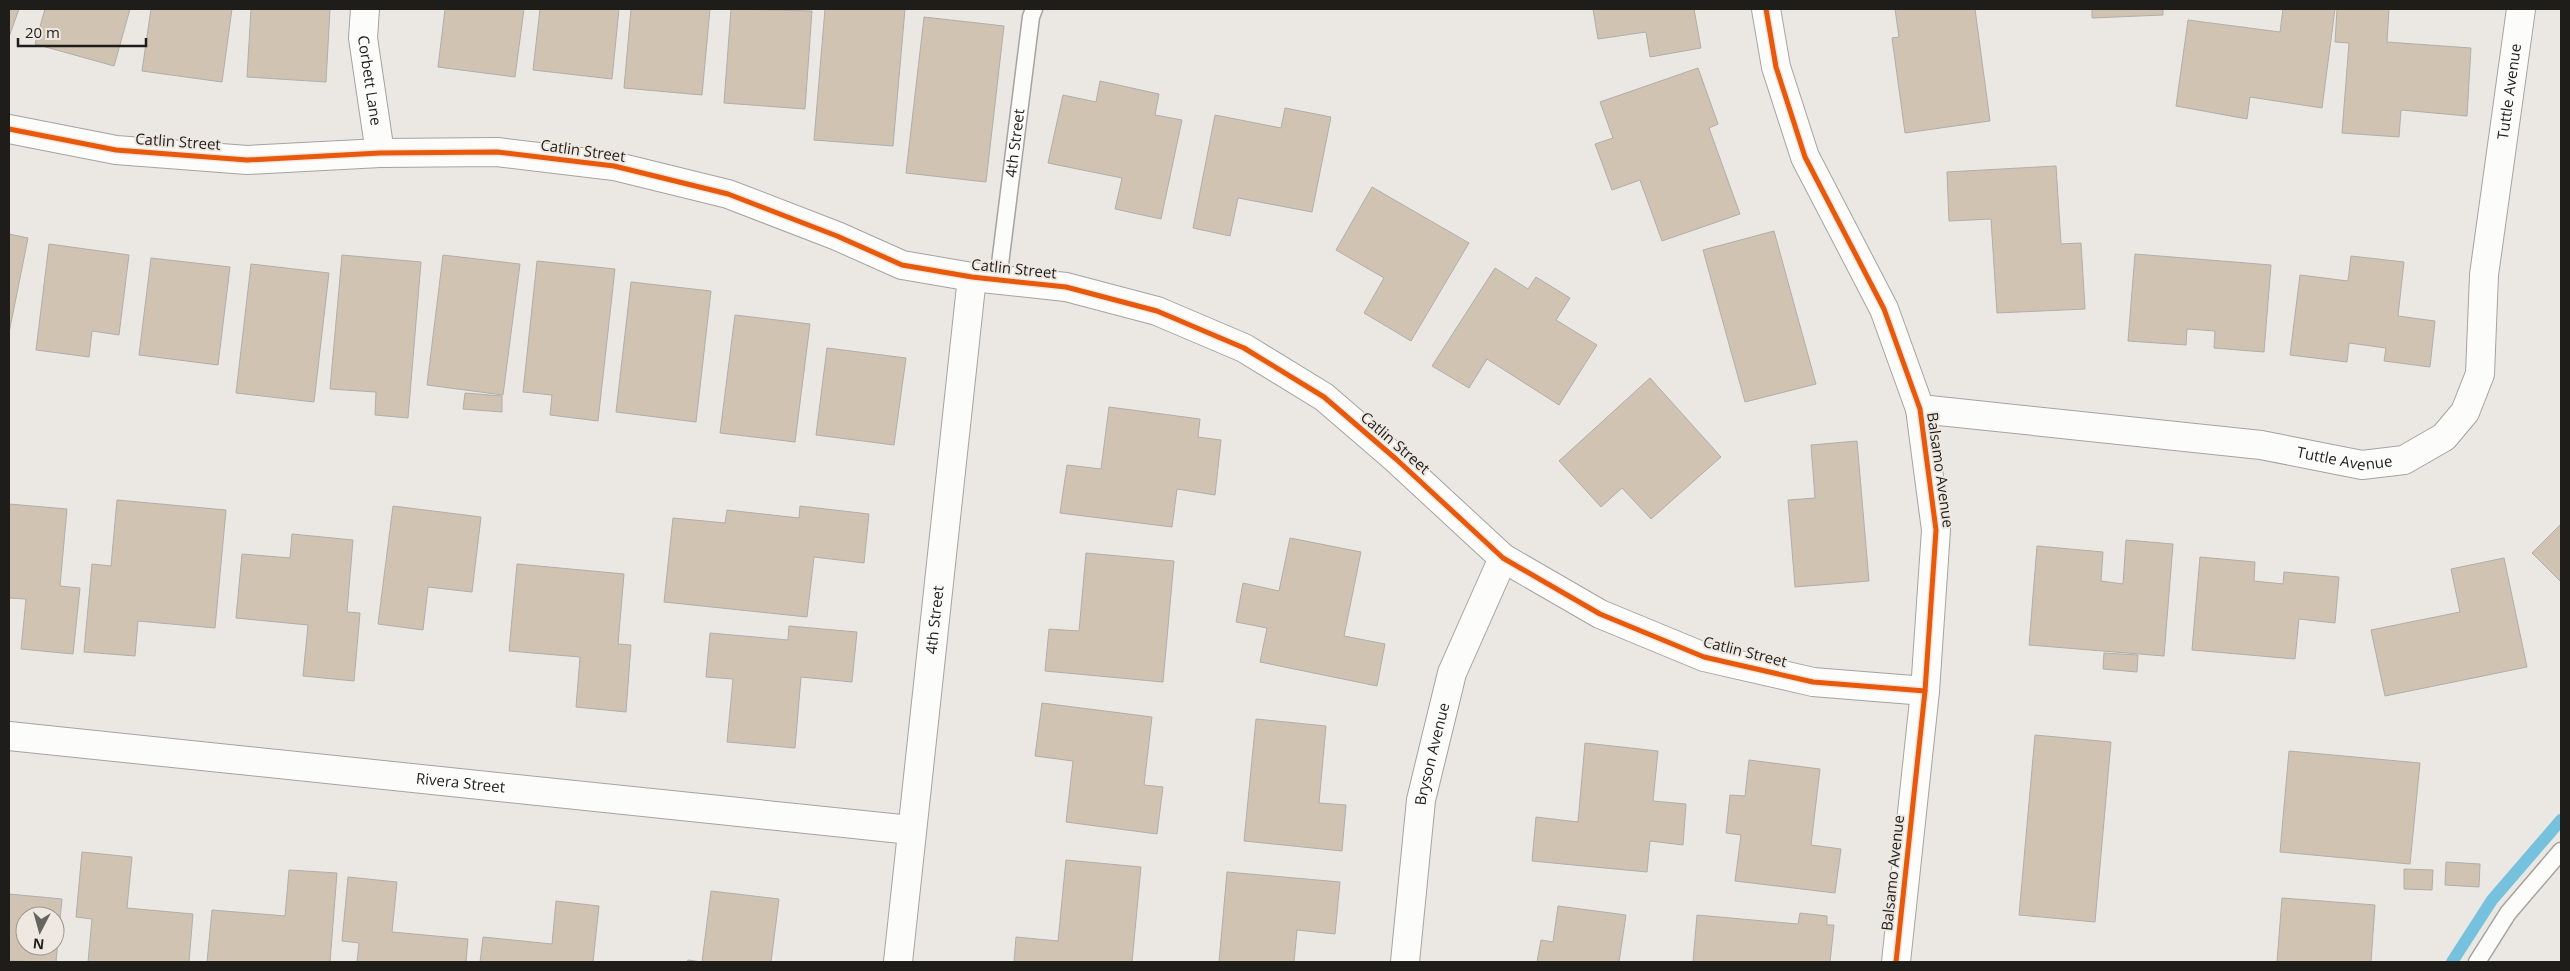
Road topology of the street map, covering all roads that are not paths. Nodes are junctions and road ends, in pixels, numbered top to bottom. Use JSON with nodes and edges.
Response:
{"nodes":[{"id":1,"x":366,"y":9,"type":"edge"},
{"id":2,"x":1034,"y":9,"type":"edge"},
{"id":3,"x":1766,"y":9,"type":"edge"},
{"id":4,"x":2521,"y":9,"type":"edge"},
{"id":5,"x":9,"y":129,"type":"edge"},
{"id":6,"x":380,"y":153,"type":"junction"},
{"id":7,"x":985,"y":279,"type":"junction"},
{"id":8,"x":1920,"y":410,"type":"junction"},
{"id":9,"x":1503,"y":558,"type":"junction"},
{"id":10,"x":1925,"y":691,"type":"junction"},
{"id":11,"x":9,"y":736,"type":"edge"},
{"id":12,"x":911,"y":830,"type":"junction"},
{"id":13,"x":2561,"y":851,"type":"edge"},
{"id":14,"x":898,"y":962,"type":"edge"},
{"id":15,"x":1405,"y":962,"type":"edge"},
{"id":16,"x":1896,"y":962,"type":"edge"},
{"id":17,"x":2477,"y":962,"type":"edge"}],
"edges":[{"from":1,"to":6,"type":"street","name":"Corbett Lane"},
{"from":2,"to":7,"type":"lane","name":"4th Street"},
{"from":3,"to":8,"type":"street","name":"Balsamo Avenue"},
{"from":4,"to":8,"type":"street","name":"Tuttle Avenue"},
{"from":5,"to":6,"type":"street","name":"Catlin Street"},
{"from":6,"to":7,"type":"street","name":"Catlin Street"},
{"from":7,"to":9,"type":"street","name":"Catlin Street"},
{"from":7,"to":12,"type":"street","name":"4th Street"},
{"from":8,"to":10,"type":"street","name":"Balsamo Avenue"},
{"from":9,"to":10,"type":"street","name":"Catlin Street"},
{"from":9,"to":15,"type":"street","name":"Bryson Avenue"},
{"from":10,"to":16,"type":"street","name":"Balsamo Avenue"},
{"from":11,"to":12,"type":"street","name":"Rivera Street"},
{"from":12,"to":14,"type":"street","name":"4th Street"},
{"from":13,"to":17,"type":"lane"}]}
